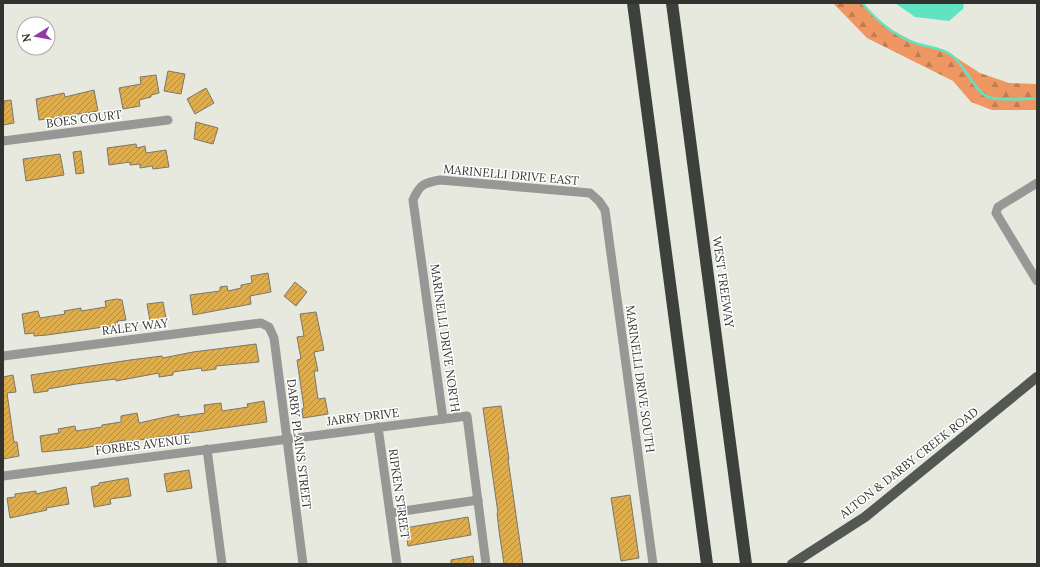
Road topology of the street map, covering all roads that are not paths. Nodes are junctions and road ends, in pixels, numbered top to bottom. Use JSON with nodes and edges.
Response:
{"nodes":[{"id":1,"x":633,"y":3,"type":"edge"},
{"id":2,"x":672,"y":3,"type":"edge"},
{"id":3,"x":168,"y":120,"type":"dead end"},
{"id":4,"x":3,"y":141,"type":"edge"},
{"id":5,"x":1037,"y":183,"type":"edge"},
{"id":6,"x":419,"y":188,"type":"joint"},
{"id":7,"x":600,"y":201,"type":"joint"},
{"id":8,"x":1037,"y":281,"type":"edge"},
{"id":9,"x":269,"y":327,"type":"joint"},
{"id":10,"x":3,"y":356,"type":"edge"},
{"id":11,"x":1037,"y":377,"type":"edge"},
{"id":12,"x":443,"y":419,"type":"junction"},
{"id":13,"x":378,"y":427,"type":"junction"},
{"id":14,"x":286,"y":439,"type":"junction"},
{"id":15,"x":207,"y":449,"type":"junction"},
{"id":16,"x":3,"y":476,"type":"edge"},
{"id":17,"x":478,"y":500,"type":"junction"},
{"id":18,"x":390,"y":513,"type":"junction"},
{"id":19,"x":653,"y":563,"type":"edge"},
{"id":20,"x":222,"y":564,"type":"edge"},
{"id":21,"x":303,"y":564,"type":"edge"},
{"id":22,"x":397,"y":564,"type":"edge"},
{"id":23,"x":486,"y":564,"type":"edge"},
{"id":24,"x":707,"y":564,"type":"edge"},
{"id":25,"x":746,"y":564,"type":"edge"},
{"id":26,"x":792,"y":564,"type":"edge"}],
"edges":[{"from":1,"to":24,"type":"highway"},
{"from":2,"to":25,"type":"highway","name":"WEST FREEWAY"},
{"from":3,"to":4,"type":"street","name":"BOES COURT"},
{"from":5,"to":8,"type":"street"},
{"from":6,"to":7,"type":"street","name":"MARINELLI DRIVE EAST"},
{"from":6,"to":12,"type":"street","name":"MARINELLI DRIVE NORTH"},
{"from":7,"to":19,"type":"street","name":"MARINELLI DRIVE SOUTH"},
{"from":9,"to":10,"type":"street","name":"RALEY WAY"},
{"from":9,"to":14,"type":"street","name":"DARBY PLAINS STREET"},
{"from":11,"to":26,"type":"main road","name":"ALTON & DARBY CREEK ROAD"},
{"from":12,"to":13,"type":"street","name":"JARRY DRIVE"},
{"from":12,"to":17,"type":"street","name":"MARINELLI DRIVE NORTH"},
{"from":13,"to":14,"type":"street","name":"JARRY DRIVE"},
{"from":13,"to":18,"type":"street","name":"RIPKEN STREET"},
{"from":14,"to":15,"type":"street","name":"FORBES AVENUE"},
{"from":14,"to":21,"type":"street","name":"DARBY PLAINS STREET"},
{"from":15,"to":16,"type":"street","name":"FORBES AVENUE"},
{"from":15,"to":20,"type":"street"},
{"from":17,"to":18,"type":"street"},
{"from":17,"to":23,"type":"street","name":"MARINELLI DRIVE NORTH"},
{"from":18,"to":22,"type":"street","name":"RIPKEN STREET"}]}
